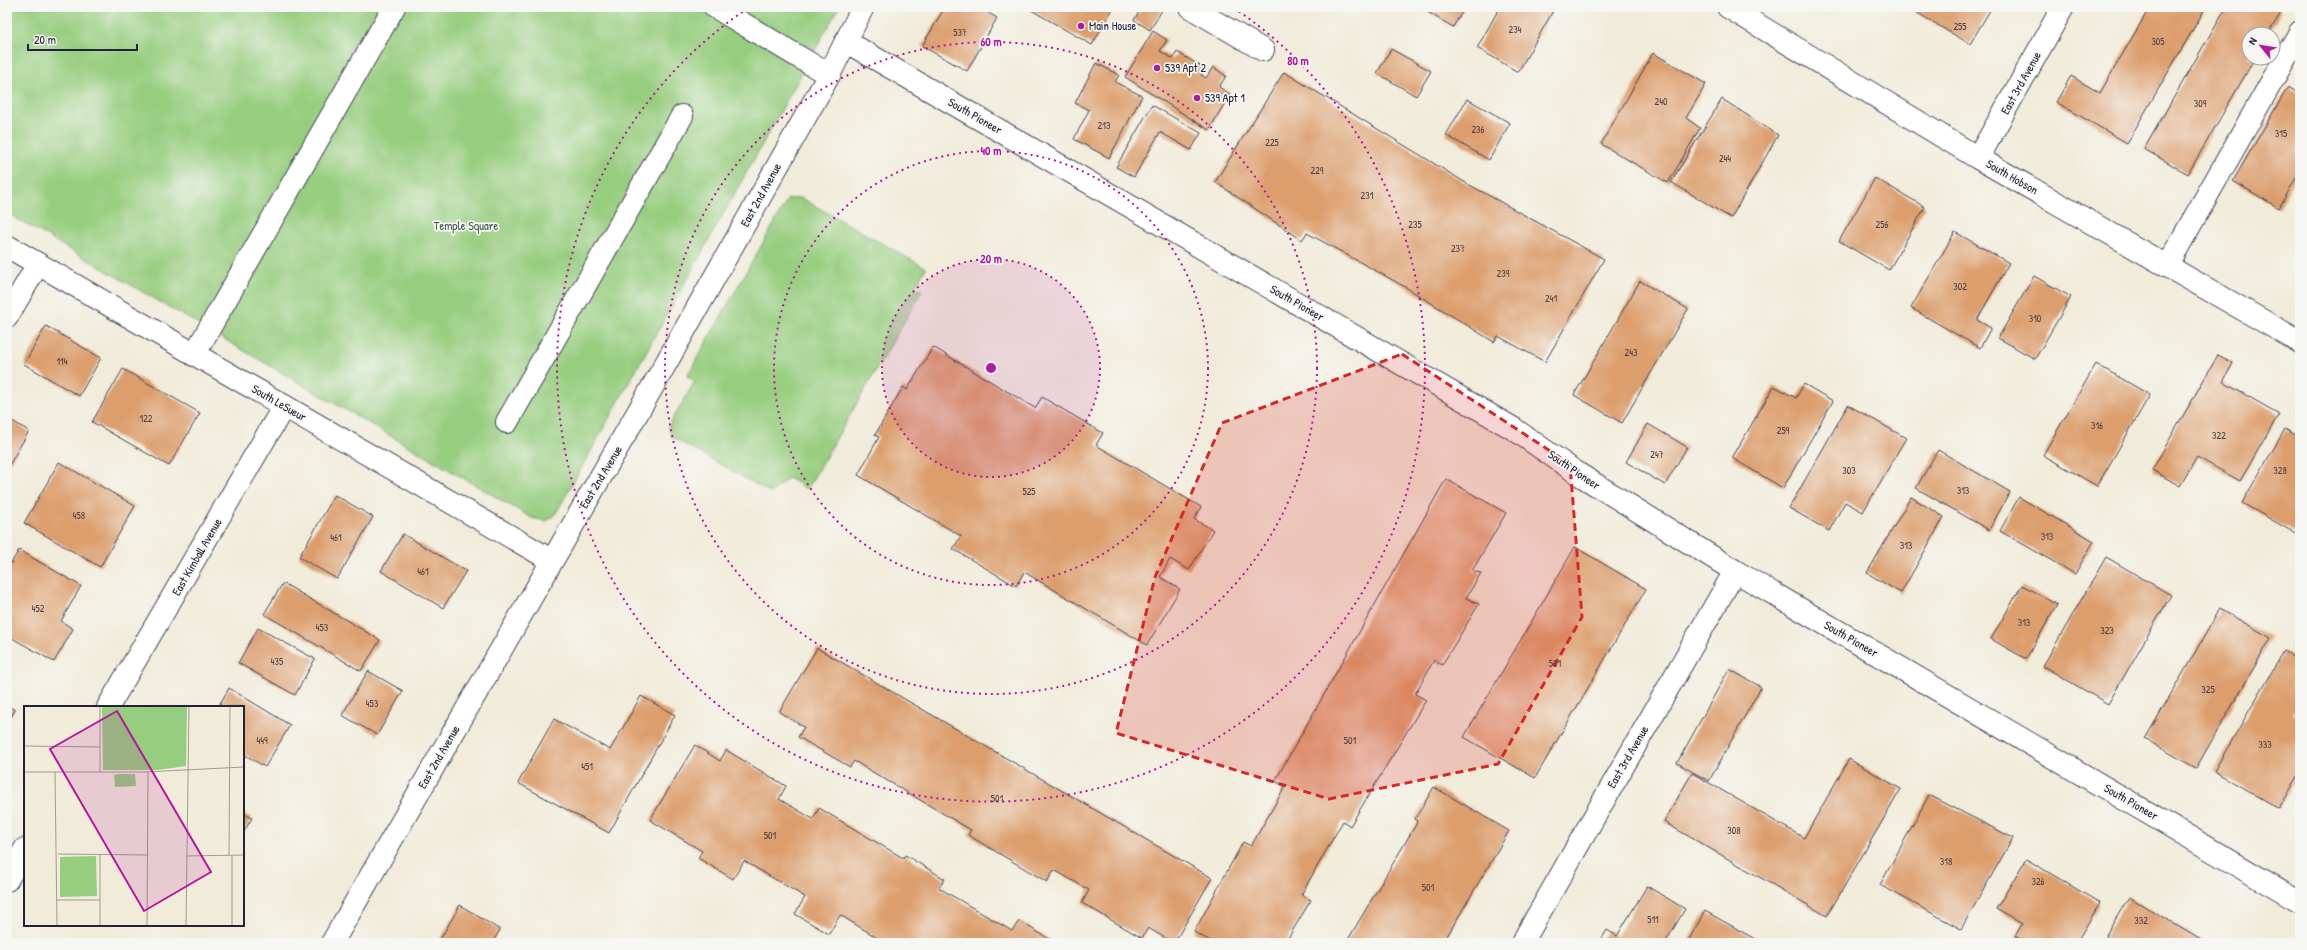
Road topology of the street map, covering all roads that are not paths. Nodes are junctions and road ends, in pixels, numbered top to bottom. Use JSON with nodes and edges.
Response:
{"nodes":[{"id":1,"x":394,"y":7,"type":"edge"},
{"id":2,"x":715,"y":7,"type":"edge"},
{"id":3,"x":863,"y":7,"type":"edge"},
{"id":4,"x":1190,"y":7,"type":"edge"},
{"id":5,"x":1728,"y":7,"type":"edge"},
{"id":6,"x":2063,"y":7,"type":"edge"},
{"id":7,"x":2300,"y":32,"type":"edge"},
{"id":8,"x":847,"y":42,"type":"junction"},
{"id":9,"x":1263,"y":50,"type":"dead end"},
{"id":10,"x":829,"y":75,"type":"junction"},
{"id":11,"x":682,"y":116,"type":"dead end"},
{"id":12,"x":1978,"y":158,"type":"junction"},
{"id":13,"x":7,"y":246,"type":"edge"},
{"id":14,"x":38,"y":264,"type":"junction"},
{"id":15,"x":2167,"y":266,"type":"junction"},
{"id":16,"x":7,"y":317,"type":"edge"},
{"id":17,"x":2300,"y":342,"type":"edge"},
{"id":18,"x":194,"y":356,"type":"junction"},
{"id":19,"x":284,"y":406,"type":"junction"},
{"id":20,"x":507,"y":422,"type":"dead end"},
{"id":21,"x":551,"y":560,"type":"junction"},
{"id":22,"x":1735,"y":571,"type":"junction"},
{"id":23,"x":109,"y":706,"type":"edge"},
{"id":24,"x":24,"y":851,"type":"edge"},
{"id":25,"x":7,"y":880,"type":"edge"},
{"id":26,"x":2300,"y":902,"type":"edge"},
{"id":27,"x":332,"y":943,"type":"edge"},
{"id":28,"x":1522,"y":943,"type":"edge"}],
"edges":[{"from":1,"to":18,"type":"street"},
{"from":2,"to":10,"type":"street"},
{"from":3,"to":8,"type":"street","name":"East 2nd Avenue"},
{"from":4,"to":9,"type":"street"},
{"from":5,"to":12,"type":"street","name":"South Hobson"},
{"from":6,"to":12,"type":"street","name":"East 3rd Avenue"},
{"from":7,"to":15,"type":"street"},
{"from":8,"to":10,"type":"street","name":"East 2nd Avenue"},
{"from":8,"to":22,"type":"street","name":"South Pioneer"},
{"from":10,"to":21,"type":"street","name":"East 2nd Avenue"},
{"from":11,"to":20,"type":"street"},
{"from":12,"to":15,"type":"street","name":"South Hobson"},
{"from":13,"to":14,"type":"street","name":"South LeSueur"},
{"from":14,"to":16,"type":"street"},
{"from":14,"to":18,"type":"street","name":"South LeSueur"},
{"from":15,"to":17,"type":"street","name":"South Hobson"},
{"from":18,"to":19,"type":"street","name":"South LeSueur"},
{"from":19,"to":21,"type":"street","name":"South LeSueur"},
{"from":19,"to":23,"type":"street","name":"East Kimball Avenue"},
{"from":21,"to":27,"type":"street","name":"East 2nd Avenue"},
{"from":22,"to":26,"type":"street","name":"South Pioneer"},
{"from":22,"to":28,"type":"street","name":"East 3rd Avenue"},
{"from":24,"to":25,"type":"street"}]}
